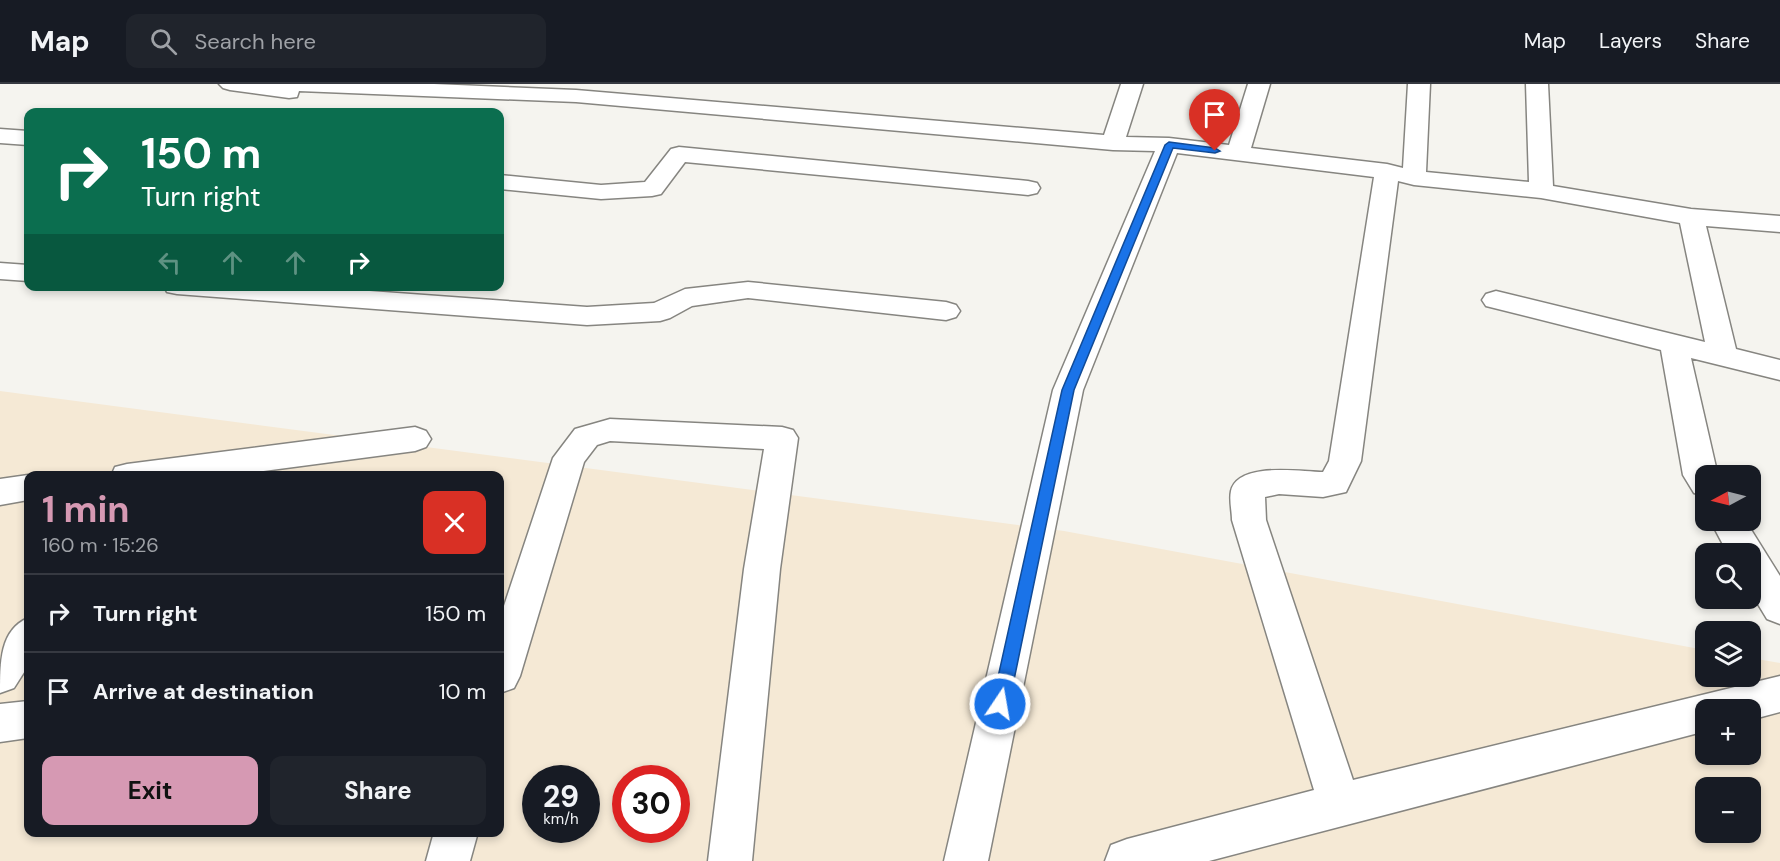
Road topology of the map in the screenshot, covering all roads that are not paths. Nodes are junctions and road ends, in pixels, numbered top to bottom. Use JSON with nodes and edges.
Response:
{"nodes":[{"id":1,"x":230,"y":84,"type":"edge"},
{"id":2,"x":1132,"y":84,"type":"edge"},
{"id":3,"x":1259,"y":84,"type":"edge"},
{"id":4,"x":1419,"y":84,"type":"edge"},
{"id":5,"x":1536,"y":84,"type":"edge"},
{"id":6,"x":295,"y":87,"type":"edge"},
{"id":7,"x":466,"y":88,"type":"edge"},
{"id":8,"x":583,"y":90,"type":"edge"},
{"id":9,"x":762,"y":92,"type":"dead end"},
{"id":10,"x":268,"y":108,"type":"edge"},
{"id":11,"x":745,"y":109,"type":"junction"},
{"id":12,"x":1113,"y":142,"type":"junction"},
{"id":13,"x":1169,"y":145,"type":"junction"},
{"id":14,"x":1238,"y":153,"type":"junction"},
{"id":15,"x":1387,"y":171,"type":"junction"},
{"id":16,"x":1414,"y":178,"type":"junction"},
{"id":17,"x":504,"y":182,"type":"edge"},
{"id":18,"x":1028,"y":188,"type":"dead end"},
{"id":19,"x":1540,"y":191,"type":"junction"},
{"id":20,"x":1691,"y":217,"type":"junction"},
{"id":21,"x":1780,"y":224,"type":"edge"},
{"id":22,"x":0,"y":271,"type":"edge"},
{"id":23,"x":24,"y":273,"type":"edge"},
{"id":24,"x":245,"y":291,"type":"edge"},
{"id":25,"x":1496,"y":300,"type":"dead end"},
{"id":26,"x":946,"y":311,"type":"dead end"},
{"id":27,"x":1674,"y":344,"type":"junction"},
{"id":28,"x":1723,"y":356,"type":"junction"},
{"id":29,"x":1780,"y":370,"type":"edge"},
{"id":30,"x":415,"y":439,"type":"dead end"},
{"id":31,"x":1698,"y":465,"type":"edge"},
{"id":32,"x":164,"y":471,"type":"edge"},
{"id":33,"x":24,"y":489,"type":"edge"},
{"id":34,"x":0,"y":492,"type":"edge"},
{"id":35,"x":1761,"y":577,"type":"edge"},
{"id":36,"x":1780,"y":608,"type":"edge"},
{"id":37,"x":24,"y":640,"type":"edge"},
{"id":38,"x":504,"y":663,"type":"edge"},
{"id":39,"x":0,"y":676,"type":"edge"},
{"id":40,"x":1780,"y":694,"type":"edge"},
{"id":41,"x":1761,"y":699,"type":"edge"},
{"id":42,"x":1695,"y":716,"type":"edge"},
{"id":43,"x":24,"y":720,"type":"edge"},
{"id":44,"x":0,"y":723,"type":"edge"},
{"id":45,"x":1340,"y":804,"type":"junction"},
{"id":46,"x":455,"y":837,"type":"edge"},
{"id":47,"x":448,"y":861,"type":"edge"},
{"id":48,"x":730,"y":861,"type":"edge"},
{"id":49,"x":966,"y":861,"type":"edge"},
{"id":50,"x":1127,"y":861,"type":"edge"}],
"edges":[{"from":1,"to":6,"type":"street"},
{"from":2,"to":12,"type":"street"},
{"from":3,"to":14,"type":"street"},
{"from":4,"to":16,"type":"street"},
{"from":5,"to":19,"type":"street"},
{"from":6,"to":7,"type":"street"},
{"from":6,"to":10,"type":"street"},
{"from":7,"to":8,"type":"street"},
{"from":8,"to":11,"type":"street"},
{"from":9,"to":11,"type":"street"},
{"from":11,"to":12,"type":"street"},
{"from":12,"to":13,"type":"street"},
{"from":13,"to":14,"type":"street"},
{"from":13,"to":49,"type":"street"},
{"from":14,"to":15,"type":"street"},
{"from":15,"to":16,"type":"street"},
{"from":15,"to":45,"type":"street"},
{"from":16,"to":19,"type":"street"},
{"from":17,"to":18,"type":"street"},
{"from":19,"to":20,"type":"street"},
{"from":20,"to":21,"type":"street"},
{"from":20,"to":28,"type":"street"},
{"from":22,"to":23,"type":"street"},
{"from":24,"to":26,"type":"street"},
{"from":25,"to":27,"type":"street"},
{"from":27,"to":28,"type":"street"},
{"from":27,"to":31,"type":"street"},
{"from":28,"to":29,"type":"street"},
{"from":30,"to":32,"type":"street"},
{"from":33,"to":34,"type":"street"},
{"from":35,"to":36,"type":"street"},
{"from":37,"to":39,"type":"street"},
{"from":38,"to":48,"type":"street"},
{"from":40,"to":41,"type":"street"},
{"from":42,"to":45,"type":"street"},
{"from":43,"to":44,"type":"street"},
{"from":45,"to":50,"type":"street"},
{"from":46,"to":47,"type":"street"}]}
